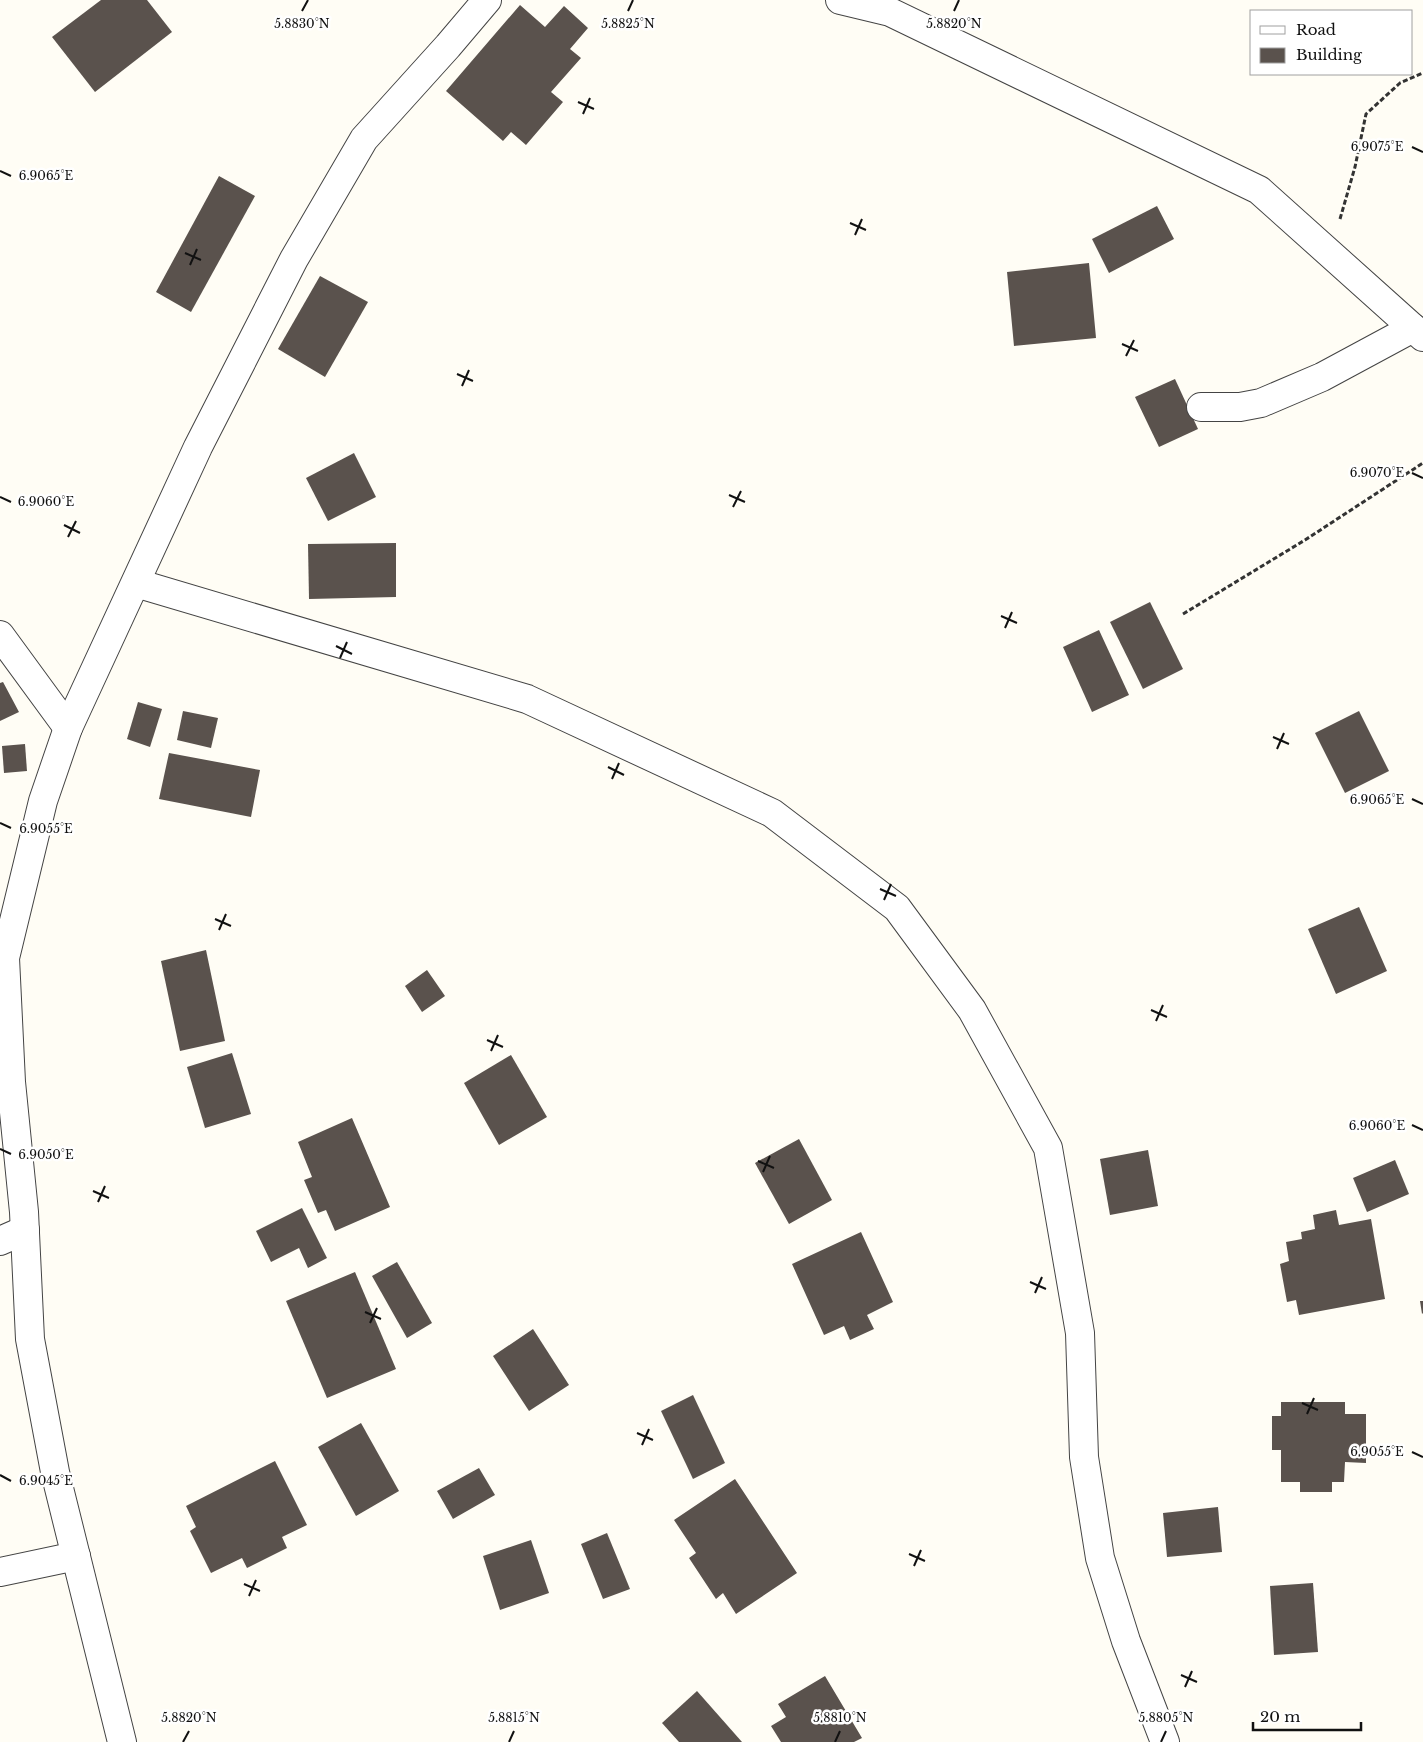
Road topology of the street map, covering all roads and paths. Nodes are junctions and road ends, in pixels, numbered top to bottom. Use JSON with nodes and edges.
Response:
{"nodes":[{"id":1,"x":487,"y":0,"type":"edge"},
{"id":2,"x":840,"y":0,"type":"edge"},
{"id":3,"x":1423,"y":73,"type":"edge"},
{"id":4,"x":1330,"y":254,"type":"junction"},
{"id":5,"x":1418,"y":333,"type":"edge"},
{"id":6,"x":1201,"y":406,"type":"dead end"},
{"id":7,"x":1423,"y":463,"type":"edge"},
{"id":8,"x":136,"y":583,"type":"junction"},
{"id":9,"x":1183,"y":614,"type":"dead end"},
{"id":10,"x":0,"y":635,"type":"edge"},
{"id":11,"x":68,"y":728,"type":"junction"},
{"id":12,"x":25,"y":1230,"type":"junction"},
{"id":13,"x":0,"y":1241,"type":"edge"},
{"id":14,"x":76,"y":1556,"type":"junction"},
{"id":15,"x":0,"y":1572,"type":"edge"},
{"id":16,"x":122,"y":1742,"type":"edge"},
{"id":17,"x":1165,"y":1742,"type":"edge"}],
"edges":[{"from":1,"to":8,"type":"street"},
{"from":2,"to":4,"type":"street"},
{"from":3,"to":4,"type":"path"},
{"from":4,"to":5,"type":"street"},
{"from":5,"to":6,"type":"street"},
{"from":7,"to":9,"type":"path"},
{"from":8,"to":11,"type":"street"},
{"from":8,"to":17,"type":"street"},
{"from":10,"to":11,"type":"street"},
{"from":11,"to":12,"type":"street"},
{"from":12,"to":13,"type":"street"},
{"from":12,"to":14,"type":"street"},
{"from":14,"to":15,"type":"street"},
{"from":14,"to":16,"type":"street"}]}
